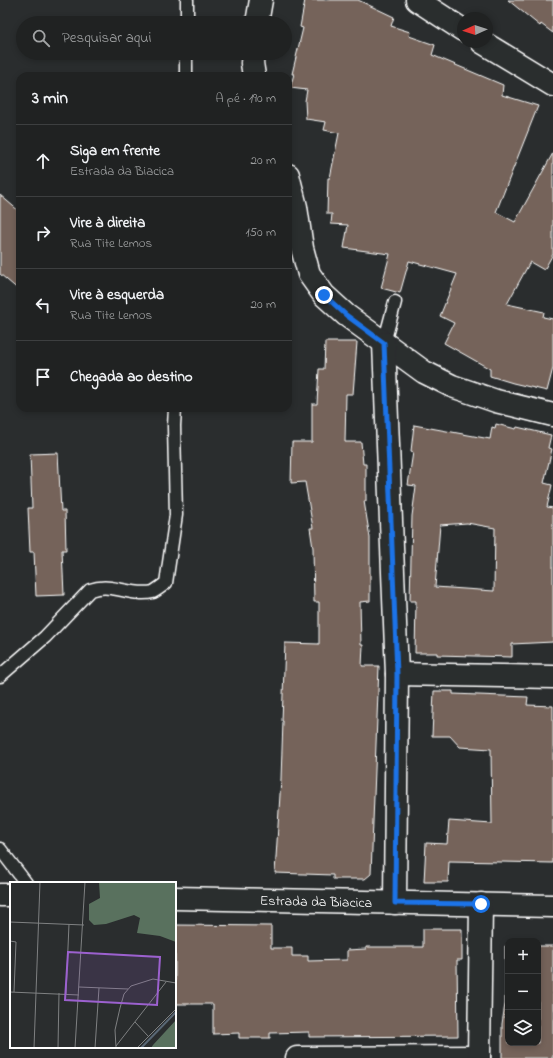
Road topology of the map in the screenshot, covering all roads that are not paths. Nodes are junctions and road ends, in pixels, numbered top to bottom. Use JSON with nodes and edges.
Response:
{"nodes":[{"id":1,"x":187,"y":0,"type":"edge"},
{"id":2,"x":261,"y":0,"type":"edge"},
{"id":3,"x":417,"y":0,"type":"edge"},
{"id":4,"x":187,"y":16,"type":"edge"},
{"id":5,"x":258,"y":16,"type":"edge"},
{"id":6,"x":457,"y":26,"type":"edge"},
{"id":7,"x":492,"y":48,"type":"edge"},
{"id":8,"x":186,"y":60,"type":"edge"},
{"id":9,"x":252,"y":60,"type":"edge"},
{"id":10,"x":186,"y":72,"type":"edge"},
{"id":11,"x":253,"y":72,"type":"edge"},
{"id":12,"x":553,"y":85,"type":"edge"},
{"id":13,"x":292,"y":191,"type":"edge"},
{"id":14,"x":395,"y":302,"type":"dead end"},
{"id":15,"x":384,"y":343,"type":"junction"},
{"id":16,"x":175,"y":412,"type":"edge"},
{"id":17,"x":553,"y":415,"type":"edge"},
{"id":18,"x":397,"y":674,"type":"junction"},
{"id":19,"x":0,"y":676,"type":"edge"},
{"id":20,"x":553,"y":677,"type":"edge"},
{"id":21,"x":0,"y":849,"type":"edge"},
{"id":22,"x":25,"y":882,"type":"edge"},
{"id":23,"x":176,"y":898,"type":"edge"},
{"id":24,"x":395,"y":903,"type":"junction"},
{"id":25,"x":481,"y":904,"type":"junction"},
{"id":26,"x":553,"y":906,"type":"edge"},
{"id":27,"x":297,"y":1058,"type":"edge"},
{"id":28,"x":479,"y":1058,"type":"edge"}],
"edges":[{"from":1,"to":4,"type":"lane"},
{"from":2,"to":5,"type":"street"},
{"from":3,"to":6,"type":"street"},
{"from":7,"to":12,"type":"street"},
{"from":8,"to":10,"type":"lane"},
{"from":9,"to":11,"type":"street"},
{"from":13,"to":15,"type":"street"},
{"from":14,"to":15,"type":"lane"},
{"from":15,"to":17,"type":"street"},
{"from":15,"to":18,"type":"street"},
{"from":16,"to":19,"type":"lane"},
{"from":18,"to":20,"type":"street"},
{"from":18,"to":24,"type":"street"},
{"from":21,"to":22,"type":"lane"},
{"from":23,"to":24,"type":"street","name":"Estrada da Biacica"},
{"from":24,"to":25,"type":"street","name":"Estrada da Biacica"},
{"from":25,"to":26,"type":"street","name":"Estrada da Biacica"},
{"from":25,"to":28,"type":"street"},
{"from":27,"to":28,"type":"street"}]}
